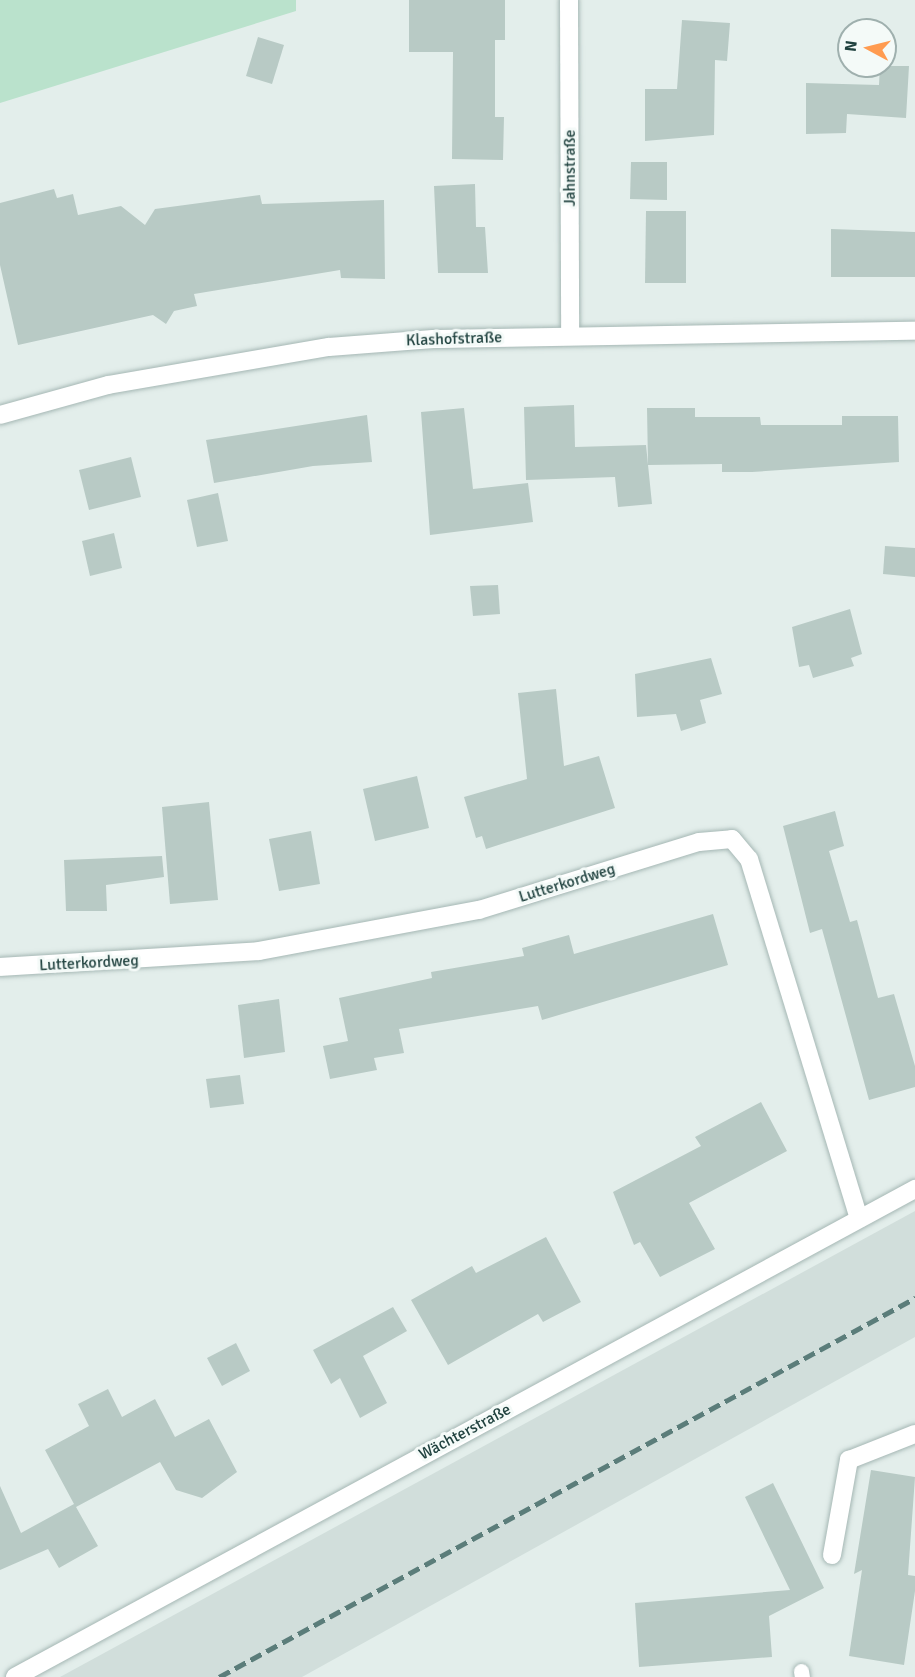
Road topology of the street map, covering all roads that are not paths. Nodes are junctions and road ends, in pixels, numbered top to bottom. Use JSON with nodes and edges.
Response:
{"nodes":[{"id":1,"x":569,"y":0,"type":"edge"},
{"id":2,"x":915,"y":331,"type":"edge"},
{"id":3,"x":570,"y":335,"type":"junction"},
{"id":4,"x":0,"y":415,"type":"edge"},
{"id":5,"x":0,"y":968,"type":"edge"},
{"id":6,"x":915,"y":1189,"type":"edge"},
{"id":7,"x":859,"y":1219,"type":"junction"},
{"id":8,"x":915,"y":1434,"type":"edge"},
{"id":9,"x":831,"y":1555,"type":"dead end"},
{"id":10,"x":15,"y":1677,"type":"edge"}],
"edges":[{"from":1,"to":3,"type":"street","name":"Jahnstraße"},
{"from":2,"to":3,"type":"street","name":"Klashofstraße"},
{"from":3,"to":4,"type":"street","name":"Klashofstraße"},
{"from":5,"to":7,"type":"street","name":"Lutterkordweg"},
{"from":6,"to":7,"type":"street","name":"Wächterstraße"},
{"from":7,"to":10,"type":"street","name":"Wächterstraße"},
{"from":8,"to":9,"type":"street"}]}
